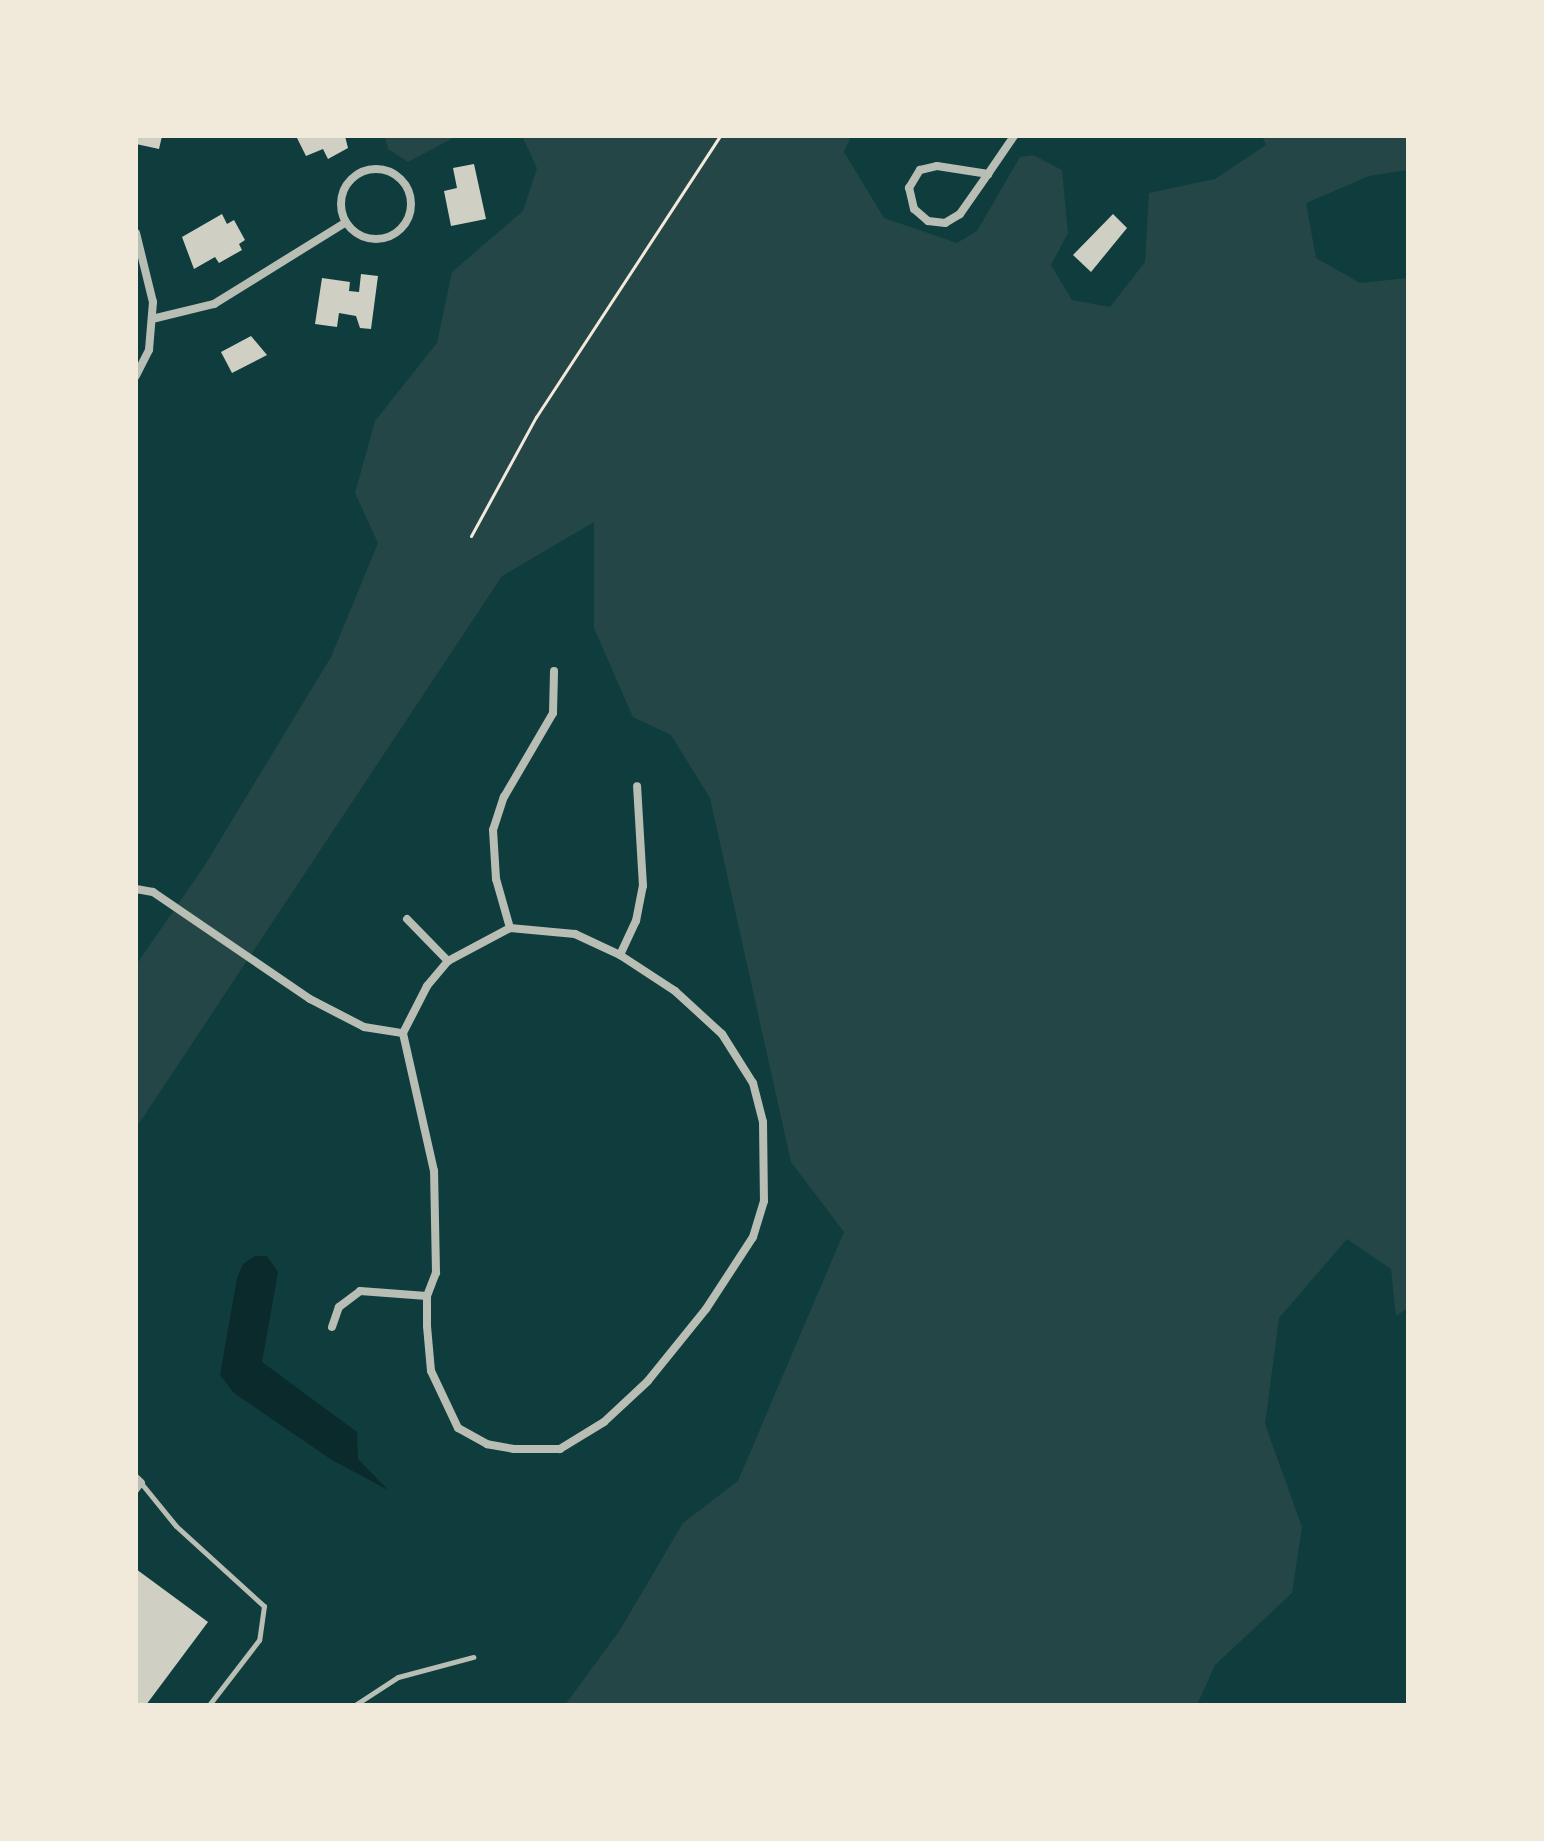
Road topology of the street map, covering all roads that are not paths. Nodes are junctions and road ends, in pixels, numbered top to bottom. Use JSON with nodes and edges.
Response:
{"nodes":[{"id":1,"x":1014,"y":136,"type":"edge"},
{"id":2,"x":988,"y":174,"type":"junction"},
{"id":3,"x":346,"y":222,"type":"junction"},
{"id":4,"x":136,"y":233,"type":"edge"},
{"id":5,"x":152,"y":319,"type":"junction"},
{"id":6,"x":136,"y":376,"type":"edge"},
{"id":7,"x":554,"y":671,"type":"dead end"},
{"id":8,"x":637,"y":786,"type":"dead end"},
{"id":9,"x":136,"y":889,"type":"edge"},
{"id":10,"x":407,"y":919,"type":"dead end"},
{"id":11,"x":510,"y":928,"type":"junction"},
{"id":12,"x":620,"y":955,"type":"junction"},
{"id":13,"x":448,"y":961,"type":"junction"},
{"id":14,"x":403,"y":1033,"type":"junction"},
{"id":15,"x":427,"y":1296,"type":"junction"},
{"id":16,"x":332,"y":1327,"type":"dead end"},
{"id":17,"x":138,"y":1484,"type":"edge"},
{"id":18,"x":473,"y":1657,"type":"dead end"},
{"id":19,"x":209,"y":1705,"type":"edge"},
{"id":20,"x":355,"y":1705,"type":"edge"}],
"edges":[{"from":1,"to":2,"type":"street"},
{"from":2,"to":2,"type":"street"},
{"from":3,"to":3,"type":"street"},
{"from":3,"to":5,"type":"street"},
{"from":4,"to":5,"type":"street"},
{"from":5,"to":6,"type":"street"},
{"from":7,"to":11,"type":"street"},
{"from":8,"to":12,"type":"street"},
{"from":9,"to":14,"type":"street"},
{"from":10,"to":13,"type":"street"},
{"from":11,"to":12,"type":"street"},
{"from":11,"to":13,"type":"street"},
{"from":12,"to":15,"type":"street"},
{"from":13,"to":14,"type":"street"},
{"from":14,"to":15,"type":"street"},
{"from":15,"to":16,"type":"street"},
{"from":17,"to":19,"type":"lane"},
{"from":18,"to":20,"type":"lane"}]}
